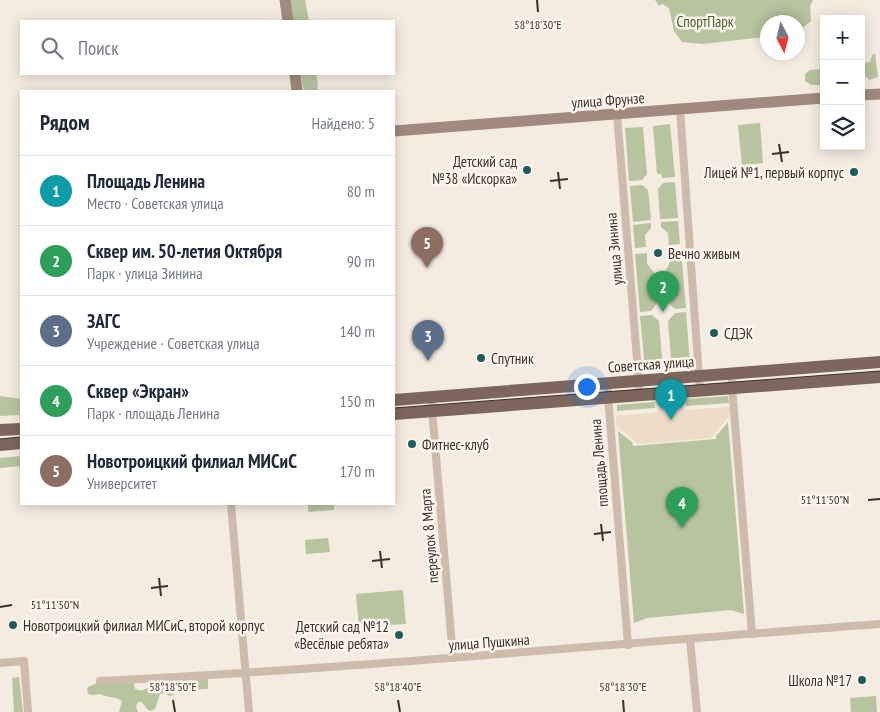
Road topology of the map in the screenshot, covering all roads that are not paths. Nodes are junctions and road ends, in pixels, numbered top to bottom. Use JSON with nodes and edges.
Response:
{"nodes":[{"id":1,"x":285,"y":0,"type":"edge"},
{"id":2,"x":288,"y":20,"type":"edge"},
{"id":3,"x":295,"y":75,"type":"edge"},
{"id":4,"x":297,"y":90,"type":"edge"},
{"id":5,"x":880,"y":94,"type":"edge"},
{"id":6,"x":865,"y":95,"type":"edge"},
{"id":7,"x":820,"y":98,"type":"edge"},
{"id":8,"x":680,"y":109,"type":"junction"},
{"id":9,"x":618,"y":114,"type":"junction"},
{"id":10,"x":395,"y":131,"type":"edge"},
{"id":11,"x":880,"y":362,"type":"edge"},
{"id":12,"x":732,"y":374,"type":"junction"},
{"id":13,"x":699,"y":376,"type":"junction"},
{"id":14,"x":880,"y":378,"type":"edge"},
{"id":15,"x":639,"y":381,"type":"junction"},
{"id":16,"x":606,"y":383,"type":"junction"},
{"id":17,"x":733,"y":389,"type":"junction"},
{"id":18,"x":700,"y":391,"type":"junction"},
{"id":19,"x":640,"y":396,"type":"junction"},
{"id":20,"x":431,"y":397,"type":"junction"},
{"id":21,"x":608,"y":398,"type":"junction"},
{"id":22,"x":395,"y":400,"type":"edge"},
{"id":23,"x":432,"y":411,"type":"junction"},
{"id":24,"x":395,"y":414,"type":"edge"},
{"id":25,"x":20,"y":429,"type":"edge"},
{"id":26,"x":0,"y":430,"type":"edge"},
{"id":27,"x":20,"y":443,"type":"edge"},
{"id":28,"x":0,"y":445,"type":"edge"},
{"id":29,"x":232,"y":505,"type":"edge"},
{"id":30,"x":880,"y":624,"type":"edge"},
{"id":31,"x":752,"y":634,"type":"junction"},
{"id":32,"x":690,"y":639,"type":"junction"},
{"id":33,"x":628,"y":645,"type":"junction"},
{"id":34,"x":454,"y":658,"type":"junction"},
{"id":35,"x":0,"y":663,"type":"edge"},
{"id":36,"x":246,"y":674,"type":"junction"},
{"id":37,"x":100,"y":681,"type":"dead end"},
{"id":38,"x":28,"y":712,"type":"edge"},
{"id":39,"x":249,"y":712,"type":"edge"},
{"id":40,"x":697,"y":712,"type":"edge"}],
"edges":[{"from":1,"to":2,"type":"street"},
{"from":3,"to":4,"type":"street"},
{"from":5,"to":6,"type":"street"},
{"from":7,"to":8,"type":"street","name":"улица Фрунзе"},
{"from":8,"to":9,"type":"street","name":"улица Фрунзе"},
{"from":8,"to":13,"type":"street"},
{"from":9,"to":10,"type":"street","name":"улица Фрунзе"},
{"from":9,"to":15,"type":"street","name":"улица Зинина"},
{"from":11,"to":12,"type":"main road","name":"Советская улица"},
{"from":12,"to":13,"type":"main road","name":"Советская улица"},
{"from":12,"to":17,"type":"street"},
{"from":13,"to":15,"type":"main road","name":"Советская улица"},
{"from":13,"to":18,"type":"street"},
{"from":14,"to":17,"type":"main road","name":"Советская улица"},
{"from":15,"to":16,"type":"main road","name":"Советская улица"},
{"from":15,"to":19,"type":"street","name":"улица Зинина"},
{"from":16,"to":20,"type":"main road","name":"Советская улица"},
{"from":16,"to":21,"type":"street","name":"площадь Ленина"},
{"from":17,"to":18,"type":"main road","name":"Советская улица"},
{"from":17,"to":31,"type":"street"},
{"from":18,"to":19,"type":"main road","name":"Советская улица"},
{"from":19,"to":21,"type":"main road","name":"Советская улица"},
{"from":20,"to":22,"type":"main road","name":"Советская улица"},
{"from":20,"to":23,"type":"street","name":"переулок 8 Марта"},
{"from":21,"to":23,"type":"main road","name":"Советская улица"},
{"from":21,"to":33,"type":"street","name":"площадь Ленина"},
{"from":23,"to":24,"type":"main road","name":"Советская улица"},
{"from":23,"to":34,"type":"street","name":"переулок 8 Марта"},
{"from":25,"to":26,"type":"main road"},
{"from":27,"to":28,"type":"main road"},
{"from":29,"to":36,"type":"street"},
{"from":30,"to":31,"type":"street","name":"улица Пушкина"},
{"from":31,"to":32,"type":"street","name":"улица Пушкина"},
{"from":32,"to":33,"type":"street","name":"улица Пушкина"},
{"from":32,"to":40,"type":"street"},
{"from":33,"to":34,"type":"street","name":"улица Пушкина"},
{"from":34,"to":36,"type":"street","name":"улица Пушкина"},
{"from":35,"to":38,"type":"street"},
{"from":36,"to":37,"type":"street","name":"улица Пушкина"},
{"from":36,"to":39,"type":"street"}]}
